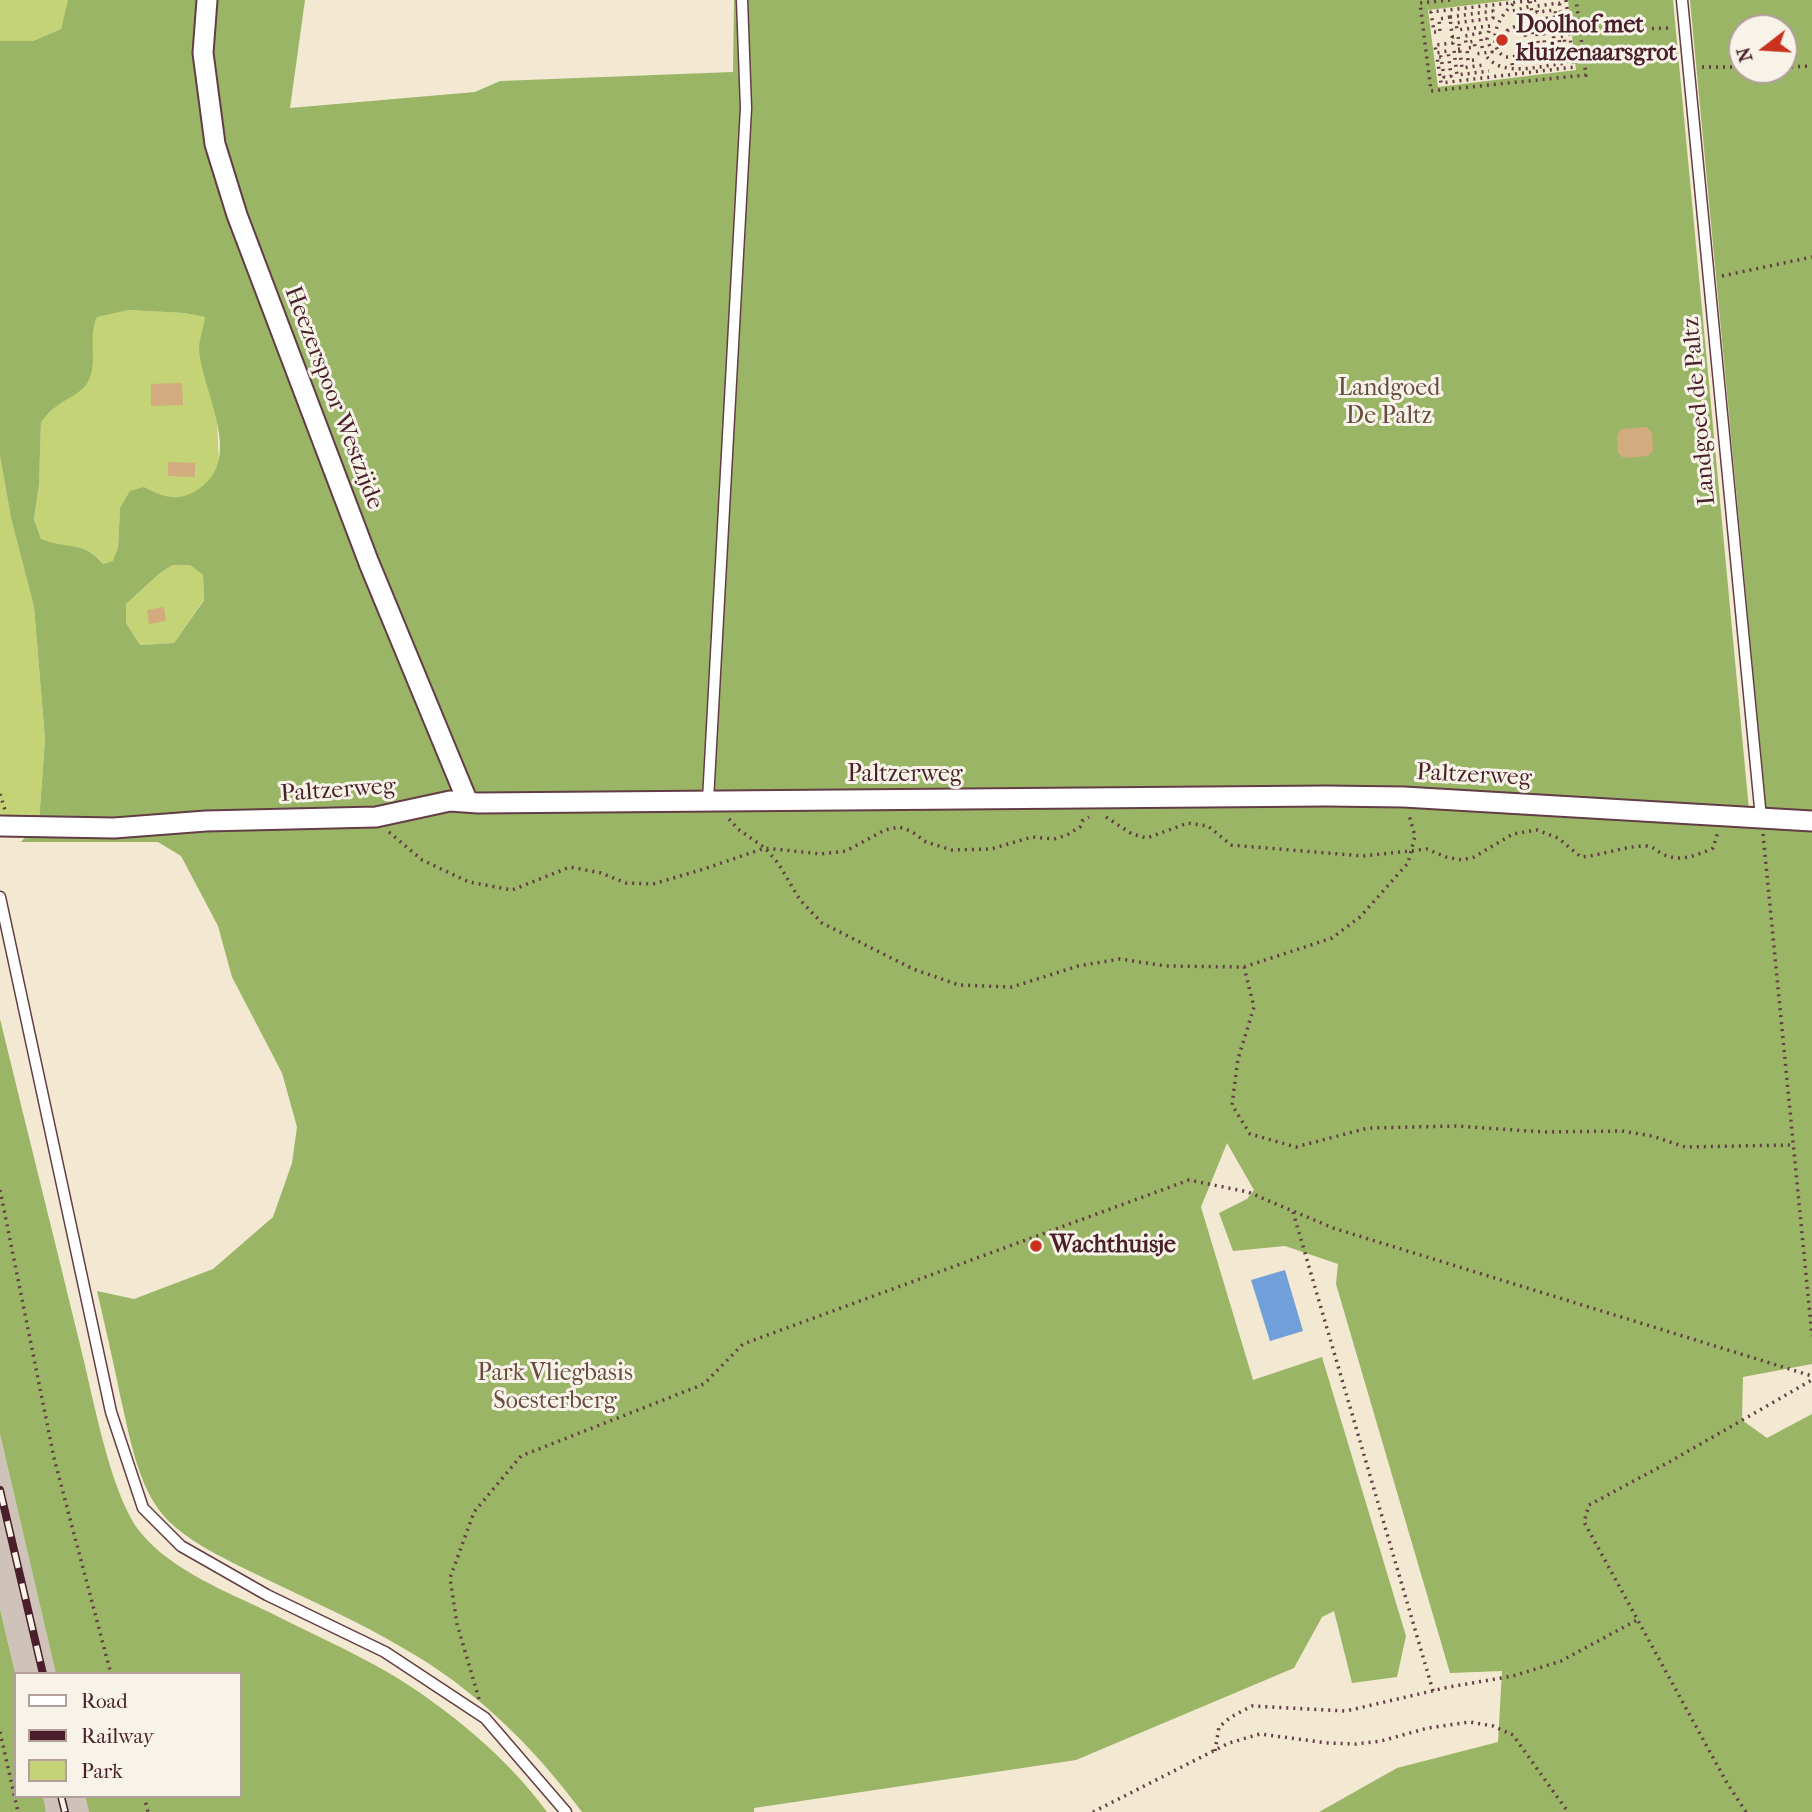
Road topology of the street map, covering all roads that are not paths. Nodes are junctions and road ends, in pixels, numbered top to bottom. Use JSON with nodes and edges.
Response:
{"nodes":[{"id":1,"x":207,"y":0,"type":"edge"},
{"id":2,"x":742,"y":0,"type":"edge"},
{"id":3,"x":1682,"y":0,"type":"edge"},
{"id":4,"x":467,"y":800,"type":"junction"},
{"id":5,"x":710,"y":800,"type":"junction"},
{"id":6,"x":1761,"y":818,"type":"junction"},
{"id":7,"x":1812,"y":821,"type":"edge"},
{"id":8,"x":0,"y":826,"type":"edge"},
{"id":9,"x":0,"y":897,"type":"edge"},
{"id":10,"x":566,"y":1812,"type":"edge"}],
"edges":[{"from":1,"to":4,"type":"street","name":"Heezerspoor Westzijde"},
{"from":2,"to":5,"type":"lane"},
{"from":3,"to":6,"type":"lane","name":"Landgoed de Paltz"},
{"from":4,"to":5,"type":"street","name":"Paltzerweg"},
{"from":4,"to":8,"type":"street","name":"Paltzerweg"},
{"from":5,"to":6,"type":"street","name":"Paltzerweg"},
{"from":6,"to":7,"type":"street","name":"Paltzerweg"},
{"from":9,"to":10,"type":"lane"}]}
